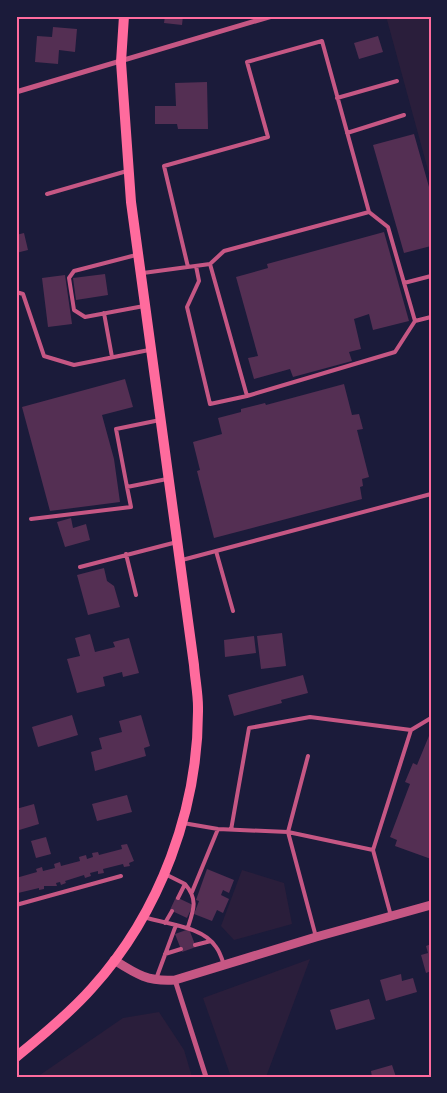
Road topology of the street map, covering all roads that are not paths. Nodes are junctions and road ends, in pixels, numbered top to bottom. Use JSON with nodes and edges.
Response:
{"nodes":[{"id":1,"x":124,"y":16,"type":"edge"},
{"id":2,"x":272,"y":16,"type":"edge"},
{"id":3,"x":121,"y":62,"type":"junction"},
{"id":4,"x":397,"y":81,"type":"dead end"},
{"id":5,"x":16,"y":92,"type":"edge"},
{"id":6,"x":338,"y":98,"type":"junction"},
{"id":7,"x":404,"y":115,"type":"dead end"},
{"id":8,"x":347,"y":133,"type":"junction"},
{"id":9,"x":129,"y":171,"type":"junction"},
{"id":10,"x":47,"y":194,"type":"dead end"},
{"id":11,"x":369,"y":212,"type":"junction"},
{"id":12,"x":138,"y":254,"type":"junction"},
{"id":13,"x":210,"y":264,"type":"junction"},
{"id":14,"x":196,"y":266,"type":"junction"},
{"id":15,"x":188,"y":267,"type":"junction"},
{"id":16,"x":141,"y":273,"type":"junction"},
{"id":17,"x":431,"y":276,"type":"edge"},
{"id":18,"x":404,"y":283,"type":"junction"},
{"id":19,"x":16,"y":292,"type":"edge"},
{"id":20,"x":145,"y":306,"type":"junction"},
{"id":21,"x":104,"y":313,"type":"junction"},
{"id":22,"x":431,"y":317,"type":"edge"},
{"id":23,"x":415,"y":321,"type":"junction"},
{"id":24,"x":151,"y":350,"type":"junction"},
{"id":25,"x":112,"y":357,"type":"junction"},
{"id":26,"x":247,"y":396,"type":"junction"},
{"id":27,"x":160,"y":420,"type":"junction"},
{"id":28,"x":168,"y":479,"type":"junction"},
{"id":29,"x":127,"y":487,"type":"junction"},
{"id":30,"x":431,"y":494,"type":"edge"},
{"id":31,"x":31,"y":519,"type":"dead end"},
{"id":32,"x":177,"y":542,"type":"junction"},
{"id":33,"x":216,"y":551,"type":"junction"},
{"id":34,"x":126,"y":554,"type":"junction"},
{"id":35,"x":180,"y":561,"type":"junction"},
{"id":36,"x":80,"y":568,"type":"dead end"},
{"id":37,"x":136,"y":595,"type":"dead end"},
{"id":38,"x":233,"y":611,"type":"dead end"},
{"id":39,"x":431,"y":718,"type":"edge"},
{"id":40,"x":411,"y":730,"type":"junction"},
{"id":41,"x":308,"y":756,"type":"dead end"},
{"id":42,"x":182,"y":823,"type":"junction"},
{"id":43,"x":218,"y":829,"type":"junction"},
{"id":44,"x":231,"y":830,"type":"junction"},
{"id":45,"x":288,"y":832,"type":"junction"},
{"id":46,"x":373,"y":850,"type":"junction"},
{"id":47,"x":164,"y":874,"type":"junction"},
{"id":48,"x":121,"y":876,"type":"dead end"},
{"id":49,"x":185,"y":884,"type":"junction"},
{"id":50,"x":192,"y":892,"type":"junction"},
{"id":51,"x":178,"y":898,"type":"dead end"},
{"id":52,"x":16,"y":905,"type":"edge"},
{"id":53,"x":431,"y":905,"type":"edge"},
{"id":54,"x":172,"y":911,"type":"dead end"},
{"id":55,"x":391,"y":916,"type":"junction"},
{"id":56,"x":142,"y":917,"type":"junction"},
{"id":57,"x":165,"y":924,"type":"junction"},
{"id":58,"x":176,"y":925,"type":"junction"},
{"id":59,"x":188,"y":927,"type":"junction"},
{"id":60,"x":316,"y":937,"type":"junction"},
{"id":61,"x":211,"y":941,"type":"junction"},
{"id":62,"x":195,"y":945,"type":"dead end"},
{"id":63,"x":181,"y":950,"type":"dead end"},
{"id":64,"x":164,"y":954,"type":"junction"},
{"id":65,"x":114,"y":960,"type":"junction"},
{"id":66,"x":224,"y":965,"type":"junction"},
{"id":67,"x":175,"y":980,"type":"junction"},
{"id":68,"x":156,"y":981,"type":"junction"},
{"id":69,"x":16,"y":1057,"type":"edge"},
{"id":70,"x":206,"y":1077,"type":"edge"}],
"edges":[{"from":1,"to":3,"type":"main road"},
{"from":2,"to":3,"type":"street"},
{"from":3,"to":5,"type":"street"},
{"from":3,"to":9,"type":"main road"},
{"from":4,"to":6,"type":"lane"},
{"from":6,"to":8,"type":"lane"},
{"from":6,"to":15,"type":"lane"},
{"from":7,"to":8,"type":"lane"},
{"from":8,"to":11,"type":"lane"},
{"from":9,"to":10,"type":"lane"},
{"from":9,"to":12,"type":"main road"},
{"from":11,"to":13,"type":"lane"},
{"from":11,"to":18,"type":"lane"},
{"from":12,"to":16,"type":"main road"},
{"from":12,"to":21,"type":"lane"},
{"from":13,"to":14,"type":"lane"},
{"from":13,"to":26,"type":"lane"},
{"from":14,"to":15,"type":"lane"},
{"from":14,"to":26,"type":"lane"},
{"from":15,"to":16,"type":"lane"},
{"from":16,"to":20,"type":"main road"},
{"from":17,"to":18,"type":"lane"},
{"from":18,"to":23,"type":"lane"},
{"from":19,"to":25,"type":"lane"},
{"from":20,"to":21,"type":"lane"},
{"from":20,"to":24,"type":"main road"},
{"from":21,"to":25,"type":"lane"},
{"from":22,"to":23,"type":"lane"},
{"from":23,"to":26,"type":"lane"},
{"from":24,"to":25,"type":"lane"},
{"from":24,"to":27,"type":"main road"},
{"from":27,"to":28,"type":"main road"},
{"from":27,"to":29,"type":"lane"},
{"from":28,"to":29,"type":"lane"},
{"from":28,"to":32,"type":"main road"},
{"from":29,"to":31,"type":"lane"},
{"from":30,"to":33,"type":"lane"},
{"from":32,"to":34,"type":"lane"},
{"from":32,"to":35,"type":"main road"},
{"from":33,"to":35,"type":"lane"},
{"from":33,"to":38,"type":"lane"},
{"from":34,"to":36,"type":"lane"},
{"from":34,"to":37,"type":"lane"},
{"from":35,"to":42,"type":"main road"},
{"from":39,"to":40,"type":"lane"},
{"from":40,"to":44,"type":"lane"},
{"from":40,"to":46,"type":"lane"},
{"from":41,"to":45,"type":"lane"},
{"from":42,"to":43,"type":"lane"},
{"from":42,"to":47,"type":"main road"},
{"from":43,"to":44,"type":"lane"},
{"from":43,"to":50,"type":"lane"},
{"from":44,"to":45,"type":"lane"},
{"from":45,"to":46,"type":"lane"},
{"from":45,"to":60,"type":"lane"},
{"from":46,"to":55,"type":"lane"},
{"from":47,"to":49,"type":"lane"},
{"from":47,"to":56,"type":"main road"},
{"from":48,"to":52,"type":"lane"},
{"from":49,"to":50,"type":"lane"},
{"from":49,"to":51,"type":"lane"},
{"from":50,"to":59,"type":"lane"},
{"from":53,"to":55,"type":"street"},
{"from":54,"to":57,"type":"lane"},
{"from":55,"to":60,"type":"street"},
{"from":56,"to":57,"type":"lane"},
{"from":56,"to":65,"type":"main road"},
{"from":57,"to":58,"type":"lane"},
{"from":58,"to":59,"type":"lane"},
{"from":58,"to":64,"type":"lane"},
{"from":59,"to":61,"type":"lane"},
{"from":60,"to":66,"type":"street"},
{"from":61,"to":62,"type":"lane"},
{"from":61,"to":66,"type":"lane"},
{"from":63,"to":64,"type":"lane"},
{"from":64,"to":68,"type":"lane"},
{"from":65,"to":68,"type":"street"},
{"from":65,"to":69,"type":"main road"},
{"from":66,"to":67,"type":"street"},
{"from":67,"to":68,"type":"street"},
{"from":67,"to":70,"type":"street"}]}
